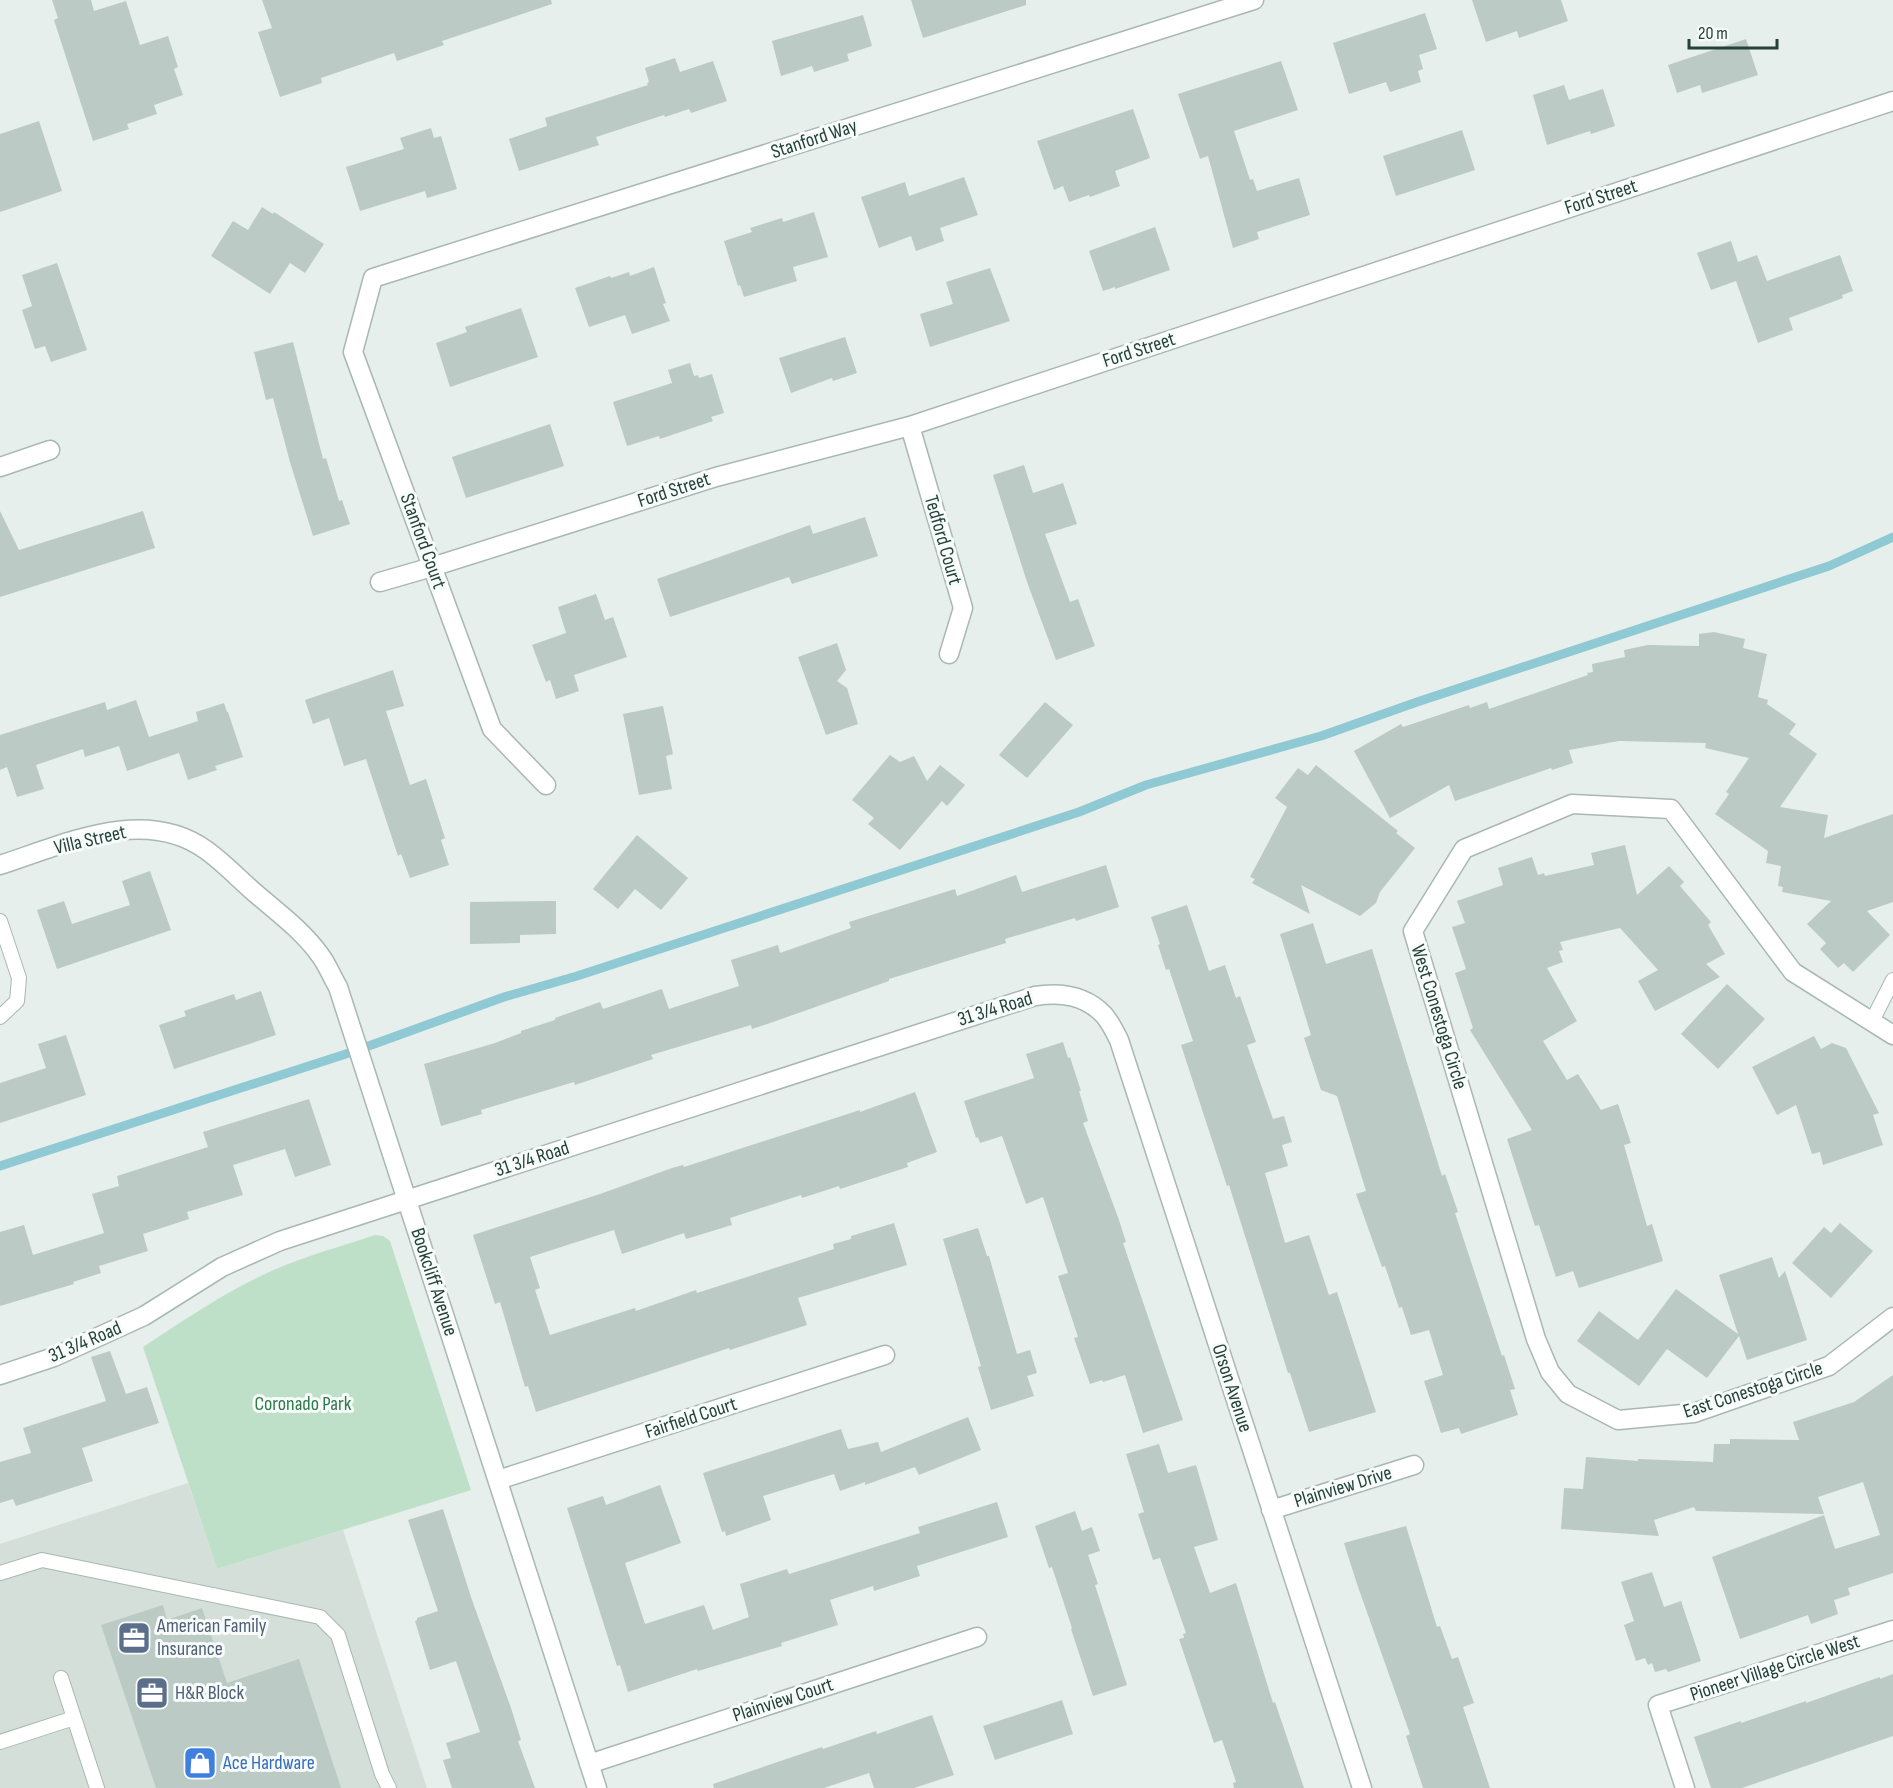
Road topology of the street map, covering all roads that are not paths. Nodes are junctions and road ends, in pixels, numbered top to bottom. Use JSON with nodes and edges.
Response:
{"nodes":[{"id":1,"x":1254,"y":0,"type":"edge"},
{"id":2,"x":1893,"y":101,"type":"edge"},
{"id":3,"x":373,"y":278,"type":"joint"},
{"id":4,"x":910,"y":426,"type":"junction"},
{"id":5,"x":50,"y":450,"type":"dead end"},
{"id":6,"x":0,"y":467,"type":"edge"},
{"id":7,"x":432,"y":567,"type":"junction"},
{"id":8,"x":380,"y":582,"type":"dead end"},
{"id":9,"x":949,"y":654,"type":"dead end"},
{"id":10,"x":546,"y":785,"type":"dead end"},
{"id":11,"x":180,"y":837,"type":"joint"},
{"id":12,"x":0,"y":865,"type":"edge"},
{"id":13,"x":0,"y":921,"type":"edge"},
{"id":14,"x":1893,"y":980,"type":"edge"},
{"id":15,"x":1083,"y":1000,"type":"joint"},
{"id":16,"x":0,"y":1017,"type":"edge"},
{"id":17,"x":1872,"y":1021,"type":"junction"},
{"id":18,"x":1893,"y":1035,"type":"edge"},
{"id":19,"x":407,"y":1199,"type":"junction"},
{"id":20,"x":1893,"y":1317,"type":"edge"},
{"id":21,"x":885,"y":1355,"type":"dead end"},
{"id":22,"x":0,"y":1375,"type":"edge"},
{"id":23,"x":1568,"y":1394,"type":"joint"},
{"id":24,"x":1414,"y":1465,"type":"dead end"},
{"id":25,"x":498,"y":1480,"type":"junction"},
{"id":26,"x":1271,"y":1510,"type":"junction"},
{"id":27,"x":0,"y":1573,"type":"edge"},
{"id":28,"x":1893,"y":1630,"type":"edge"},
{"id":29,"x":977,"y":1636,"type":"dead end"},
{"id":30,"x":61,"y":1678,"type":"dead end"},
{"id":31,"x":74,"y":1718,"type":"junction"},
{"id":32,"x":0,"y":1742,"type":"edge"},
{"id":33,"x":589,"y":1764,"type":"junction"},
{"id":34,"x":97,"y":1788,"type":"edge"},
{"id":35,"x":389,"y":1788,"type":"edge"},
{"id":36,"x":597,"y":1788,"type":"edge"},
{"id":37,"x":1362,"y":1788,"type":"edge"},
{"id":38,"x":1684,"y":1788,"type":"edge"}],
"edges":[{"from":1,"to":3,"type":"street","name":"Stanford Way"},
{"from":2,"to":4,"type":"street","name":"Ford Street"},
{"from":3,"to":7,"type":"street","name":"Stanford Court"},
{"from":4,"to":7,"type":"street","name":"Ford Street"},
{"from":4,"to":9,"type":"street","name":"Tedford Court"},
{"from":5,"to":6,"type":"street"},
{"from":7,"to":8,"type":"street","name":"Ford Street"},
{"from":7,"to":10,"type":"street","name":"Stanford Court"},
{"from":11,"to":12,"type":"street","name":"Villa Street"},
{"from":11,"to":19,"type":"street","name":"Bookcliff Avenue"},
{"from":13,"to":16,"type":"lane"},
{"from":14,"to":17,"type":"lane"},
{"from":15,"to":19,"type":"street","name":"31 3/4 Road"},
{"from":15,"to":26,"type":"street","name":"Orson Avenue"},
{"from":17,"to":18,"type":"street","name":"West Conestoga Circle"},
{"from":17,"to":23,"type":"street","name":"West Conestoga Circle"},
{"from":19,"to":22,"type":"street","name":"31 3/4 Road"},
{"from":19,"to":25,"type":"street","name":"Bookcliff Avenue"},
{"from":20,"to":23,"type":"street","name":"East Conestoga Circle"},
{"from":21,"to":25,"type":"street","name":"Fairfield Court"},
{"from":24,"to":26,"type":"street","name":"Plainview Drive"},
{"from":25,"to":33,"type":"street","name":"Bookcliff Avenue"},
{"from":26,"to":37,"type":"street","name":"Orson Avenue"},
{"from":27,"to":35,"type":"lane"},
{"from":28,"to":38,"type":"street","name":"Pioneer Village Circle West"},
{"from":29,"to":33,"type":"street","name":"Plainview Court"},
{"from":30,"to":31,"type":"lane"},
{"from":31,"to":32,"type":"lane"},
{"from":31,"to":34,"type":"lane"},
{"from":33,"to":36,"type":"street","name":"Bookcliff Avenue"}]}
